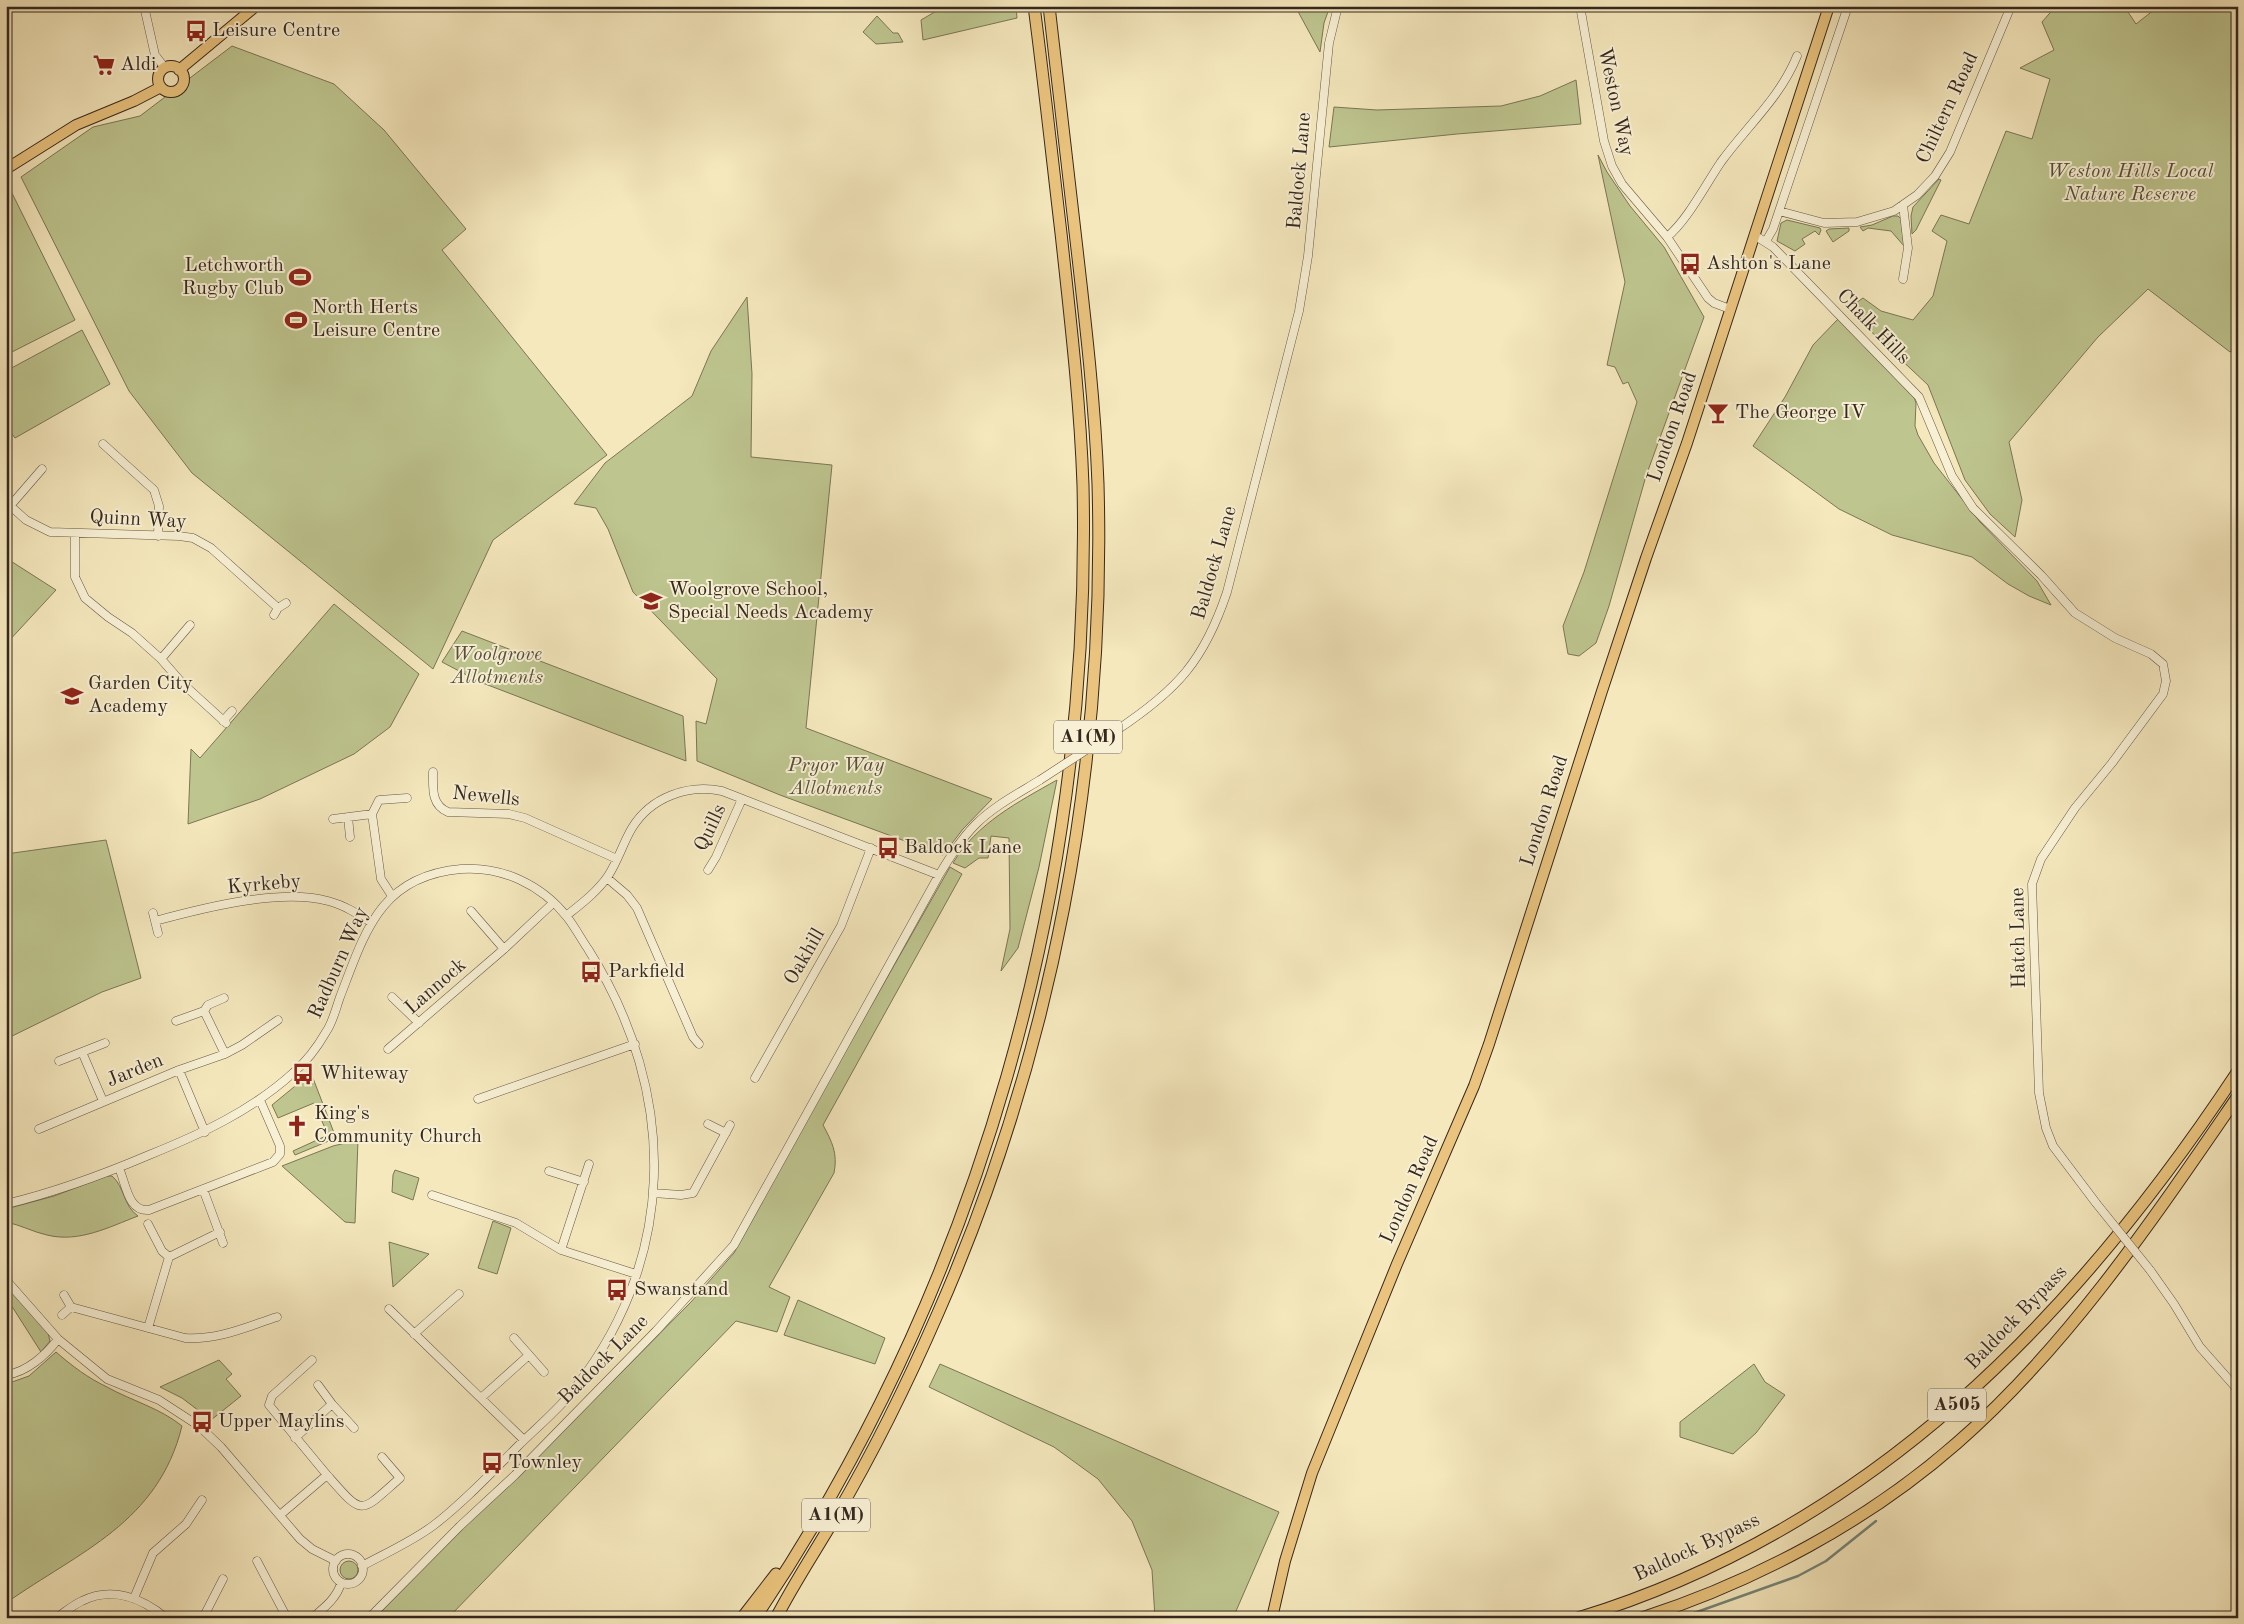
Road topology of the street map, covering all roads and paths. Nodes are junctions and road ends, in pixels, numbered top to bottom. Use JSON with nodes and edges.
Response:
{"nodes":[{"id":1,"x":144,"y":6,"type":"edge"},
{"id":2,"x":256,"y":6,"type":"edge"},
{"id":3,"x":1034,"y":6,"type":"edge"},
{"id":4,"x":1049,"y":6,"type":"edge"},
{"id":5,"x":1338,"y":6,"type":"edge"},
{"id":6,"x":1580,"y":6,"type":"edge"},
{"id":7,"x":1829,"y":6,"type":"edge"},
{"id":8,"x":1848,"y":6,"type":"edge"},
{"id":9,"x":2010,"y":6,"type":"edge"},
{"id":10,"x":1797,"y":56,"type":"dead end"},
{"id":11,"x":165,"y":68,"type":"junction"},
{"id":12,"x":179,"y":70,"type":"junction"},
{"id":13,"x":161,"y":86,"type":"junction"},
{"id":14,"x":6,"y":148,"type":"edge"},
{"id":15,"x":8,"y":168,"type":"edge"},
{"id":16,"x":1903,"y":205,"type":"junction"},
{"id":17,"x":1779,"y":211,"type":"junction"},
{"id":18,"x":1754,"y":235,"type":"junction"},
{"id":19,"x":1667,"y":237,"type":"junction"},
{"id":20,"x":1766,"y":241,"type":"junction"},
{"id":21,"x":1903,"y":279,"type":"dead end"},
{"id":22,"x":1730,"y":309,"type":"junction"},
{"id":23,"x":103,"y":444,"type":"dead end"},
{"id":24,"x":42,"y":469,"type":"dead end"},
{"id":25,"x":8,"y":504,"type":"edge"},
{"id":26,"x":75,"y":534,"type":"junction"},
{"id":27,"x":158,"y":536,"type":"junction"},
{"id":28,"x":2006,"y":542,"type":"joint"},
{"id":29,"x":286,"y":602,"type":"dead end"},
{"id":30,"x":190,"y":625,"type":"dead end"},
{"id":31,"x":161,"y":659,"type":"junction"},
{"id":32,"x":232,"y":711,"type":"dead end"},
{"id":33,"x":433,"y":772,"type":"dead end"},
{"id":34,"x":407,"y":798,"type":"dead end"},
{"id":35,"x":742,"y":799,"type":"junction"},
{"id":36,"x":372,"y":814,"type":"junction"},
{"id":37,"x":348,"y":817,"type":"junction"},
{"id":38,"x":333,"y":819,"type":"dead end"},
{"id":39,"x":350,"y":837,"type":"dead end"},
{"id":40,"x":871,"y":848,"type":"junction"},
{"id":41,"x":617,"y":859,"type":"junction"},
{"id":42,"x":708,"y":870,"type":"dead end"},
{"id":43,"x":939,"y":874,"type":"junction"},
{"id":44,"x":607,"y":878,"type":"junction"},
{"id":45,"x":392,"y":896,"type":"junction"},
{"id":46,"x":553,"y":902,"type":"junction"},
{"id":47,"x":471,"y":912,"type":"dead end"},
{"id":48,"x":566,"y":916,"type":"junction"},
{"id":49,"x":372,"y":923,"type":"junction"},
{"id":50,"x":158,"y":933,"type":"dead end"},
{"id":51,"x":504,"y":949,"type":"junction"},
{"id":52,"x":392,"y":997,"type":"dead end"},
{"id":53,"x":224,"y":998,"type":"dead end"},
{"id":54,"x":204,"y":1011,"type":"junction"},
{"id":55,"x":278,"y":1020,"type":"dead end"},
{"id":56,"x":176,"y":1021,"type":"dead end"},
{"id":57,"x":419,"y":1023,"type":"junction"},
{"id":58,"x":106,"y":1043,"type":"dead end"},
{"id":59,"x":635,"y":1044,"type":"junction"},
{"id":60,"x":699,"y":1044,"type":"dead end"},
{"id":61,"x":388,"y":1049,"type":"dead end"},
{"id":62,"x":82,"y":1052,"type":"junction"},
{"id":63,"x":225,"y":1054,"type":"junction"},
{"id":64,"x":59,"y":1061,"type":"dead end"},
{"id":65,"x":179,"y":1070,"type":"junction"},
{"id":66,"x":2238,"y":1071,"type":"edge"},
{"id":67,"x":755,"y":1078,"type":"dead end"},
{"id":68,"x":2238,"y":1096,"type":"edge"},
{"id":69,"x":478,"y":1099,"type":"dead end"},
{"id":70,"x":260,"y":1100,"type":"junction"},
{"id":71,"x":103,"y":1101,"type":"junction"},
{"id":72,"x":708,"y":1124,"type":"dead end"},
{"id":73,"x":730,"y":1124,"type":"dead end"},
{"id":74,"x":39,"y":1129,"type":"dead end"},
{"id":75,"x":205,"y":1132,"type":"junction"},
{"id":76,"x":726,"y":1132,"type":"junction"},
{"id":77,"x":589,"y":1164,"type":"dead end"},
{"id":78,"x":119,"y":1168,"type":"junction"},
{"id":79,"x":549,"y":1171,"type":"dead end"},
{"id":80,"x":584,"y":1182,"type":"junction"},
{"id":81,"x":204,"y":1189,"type":"junction"},
{"id":82,"x":653,"y":1193,"type":"junction"},
{"id":83,"x":432,"y":1195,"type":"dead end"},
{"id":84,"x":6,"y":1204,"type":"edge"},
{"id":85,"x":148,"y":1224,"type":"dead end"},
{"id":86,"x":220,"y":1232,"type":"junction"},
{"id":87,"x":224,"y":1243,"type":"dead end"},
{"id":88,"x":561,"y":1250,"type":"junction"},
{"id":89,"x":169,"y":1257,"type":"junction"},
{"id":90,"x":636,"y":1274,"type":"junction"},
{"id":91,"x":6,"y":1280,"type":"edge"},
{"id":92,"x":459,"y":1294,"type":"dead end"},
{"id":93,"x":64,"y":1295,"type":"dead end"},
{"id":94,"x":71,"y":1307,"type":"junction"},
{"id":95,"x":389,"y":1309,"type":"dead end"},
{"id":96,"x":62,"y":1315,"type":"dead end"},
{"id":97,"x":277,"y":1317,"type":"dead end"},
{"id":98,"x":148,"y":1328,"type":"junction"},
{"id":99,"x":414,"y":1334,"type":"junction"},
{"id":100,"x":514,"y":1338,"type":"dead end"},
{"id":101,"x":58,"y":1339,"type":"junction"},
{"id":102,"x":529,"y":1354,"type":"junction"},
{"id":103,"x":312,"y":1360,"type":"dead end"},
{"id":104,"x":544,"y":1372,"type":"dead end"},
{"id":105,"x":6,"y":1374,"type":"edge"},
{"id":106,"x":318,"y":1385,"type":"dead end"},
{"id":107,"x":2238,"y":1390,"type":"edge"},
{"id":108,"x":481,"y":1398,"type":"junction"},
{"id":109,"x":332,"y":1404,"type":"junction"},
{"id":110,"x":354,"y":1428,"type":"dead end"},
{"id":111,"x":295,"y":1438,"type":"junction"},
{"id":112,"x":524,"y":1440,"type":"junction"},
{"id":113,"x":382,"y":1457,"type":"dead end"},
{"id":114,"x":327,"y":1475,"type":"junction"},
{"id":115,"x":202,"y":1500,"type":"dead end"},
{"id":116,"x":280,"y":1515,"type":"junction"},
{"id":117,"x":807,"y":1536,"type":"junction"},
{"id":118,"x":257,"y":1560,"type":"dead end"},
{"id":119,"x":336,"y":1561,"type":"junction"},
{"id":120,"x":362,"y":1566,"type":"junction"},
{"id":121,"x":223,"y":1578,"type":"dead end"},
{"id":122,"x":341,"y":1583,"type":"junction"},
{"id":123,"x":789,"y":1593,"type":"junction"},
{"id":124,"x":134,"y":1598,"type":"junction"},
{"id":125,"x":56,"y":1618,"type":"edge"},
{"id":126,"x":166,"y":1618,"type":"edge"},
{"id":127,"x":203,"y":1618,"type":"edge"},
{"id":128,"x":287,"y":1618,"type":"edge"},
{"id":129,"x":312,"y":1618,"type":"edge"},
{"id":130,"x":369,"y":1618,"type":"edge"},
{"id":131,"x":742,"y":1618,"type":"edge"},
{"id":132,"x":755,"y":1618,"type":"edge"},
{"id":133,"x":772,"y":1618,"type":"edge"},
{"id":134,"x":776,"y":1618,"type":"edge"},
{"id":135,"x":1272,"y":1618,"type":"edge"},
{"id":136,"x":1578,"y":1618,"type":"edge"},
{"id":137,"x":1642,"y":1618,"type":"edge"}],
"edges":[{"from":1,"to":11,"type":"street"},
{"from":2,"to":12,"type":"main road"},
{"from":3,"to":117,"type":"highway","number":"A1(M)"},
{"from":4,"to":123,"type":"highway","number":"A1(M)"},
{"from":5,"to":43,"type":"street","name":"Baldock Lane","bridge":true},
{"from":6,"to":19,"type":"street","name":"Weston Way"},
{"from":7,"to":18,"type":"main road","name":"London Road"},
{"from":8,"to":17,"type":"street"},
{"from":9,"to":16,"type":"street","name":"Chiltern Road"},
{"from":10,"to":19,"type":"street"},
{"from":11,"to":12,"type":"main road"},
{"from":11,"to":13,"type":"main road"},
{"from":12,"to":13,"type":"main road"},
{"from":13,"to":15,"type":"main road"},
{"from":14,"to":15,"type":"street"},
{"from":16,"to":17,"type":"street","name":"Chiltern Road"},
{"from":16,"to":21,"type":"street"},
{"from":17,"to":20,"type":"street"},
{"from":18,"to":20,"type":"street","name":"Chalk Hills"},
{"from":18,"to":22,"type":"main road","name":"London Road"},
{"from":19,"to":22,"type":"street","name":"Weston Way"},
{"from":20,"to":28,"type":"street","name":"Chalk Hills"},
{"from":22,"to":135,"type":"main road","name":"London Road"},
{"from":23,"to":27,"type":"street"},
{"from":24,"to":25,"type":"street","name":"Quinn Way"},
{"from":25,"to":26,"type":"street","name":"Quinn Way"},
{"from":26,"to":27,"type":"street","name":"Quinn Way"},
{"from":26,"to":31,"type":"street"},
{"from":27,"to":29,"type":"street","name":"Quinn Way"},
{"from":28,"to":107,"type":"street","name":"Hatch Lane","bridge":true},
{"from":30,"to":31,"type":"street"},
{"from":31,"to":32,"type":"street"},
{"from":33,"to":41,"type":"street","name":"Newells"},
{"from":34,"to":36,"type":"street"},
{"from":35,"to":40,"type":"street"},
{"from":35,"to":41,"type":"street"},
{"from":35,"to":42,"type":"street","name":"Quills"},
{"from":36,"to":37,"type":"street"},
{"from":36,"to":45,"type":"street"},
{"from":37,"to":38,"type":"street"},
{"from":37,"to":39,"type":"street"},
{"from":40,"to":43,"type":"street"},
{"from":40,"to":67,"type":"street","name":"Oakhill"},
{"from":41,"to":44,"type":"street"},
{"from":43,"to":130,"type":"street","name":"Baldock Lane"},
{"from":44,"to":48,"type":"street"},
{"from":44,"to":60,"type":"street"},
{"from":45,"to":46,"type":"street","name":"Radburn Way"},
{"from":45,"to":49,"type":"street","name":"Radburn Way"},
{"from":46,"to":48,"type":"street","name":"Radburn Way"},
{"from":46,"to":51,"type":"street","name":"Lannock"},
{"from":47,"to":51,"type":"street"},
{"from":48,"to":59,"type":"street","name":"Radburn Way"},
{"from":49,"to":50,"type":"street","name":"Kyrkeby"},
{"from":49,"to":70,"type":"street","name":"Radburn Way"},
{"from":51,"to":57,"type":"street","name":"Lannock"},
{"from":52,"to":57,"type":"street"},
{"from":53,"to":54,"type":"street"},
{"from":54,"to":56,"type":"street"},
{"from":54,"to":63,"type":"street"},
{"from":55,"to":63,"type":"street","name":"Jarden"},
{"from":57,"to":61,"type":"street","name":"Lannock"},
{"from":58,"to":62,"type":"street","name":"Jarden"},
{"from":59,"to":69,"type":"street"},
{"from":59,"to":82,"type":"street","name":"Radburn Way"},
{"from":62,"to":64,"type":"street","name":"Jarden"},
{"from":62,"to":71,"type":"street","name":"Jarden"},
{"from":63,"to":65,"type":"street","name":"Jarden"},
{"from":65,"to":71,"type":"street","name":"Jarden"},
{"from":65,"to":75,"type":"street","name":"Jarden"},
{"from":66,"to":136,"type":"highway","name":"Baldock Bypass","number":"A505"},
{"from":68,"to":137,"type":"highway","name":"Baldock Bypass","number":"A505"},
{"from":70,"to":75,"type":"street","name":"Radburn Way"},
{"from":70,"to":81,"type":"street"},
{"from":71,"to":74,"type":"street","name":"Jarden"},
{"from":72,"to":76,"type":"street"},
{"from":73,"to":76,"type":"street"},
{"from":75,"to":78,"type":"street","name":"Radburn Way"},
{"from":76,"to":82,"type":"street"},
{"from":77,"to":80,"type":"street"},
{"from":78,"to":81,"type":"street"},
{"from":78,"to":84,"type":"street","name":"Radburn Way"},
{"from":79,"to":80,"type":"street"},
{"from":80,"to":88,"type":"street"},
{"from":81,"to":86,"type":"street"},
{"from":82,"to":90,"type":"street","name":"Radburn Way"},
{"from":83,"to":88,"type":"street"},
{"from":85,"to":89,"type":"street"},
{"from":86,"to":87,"type":"street"},
{"from":86,"to":89,"type":"street"},
{"from":88,"to":90,"type":"street"},
{"from":89,"to":98,"type":"street"},
{"from":90,"to":112,"type":"street","name":"Radburn Way"},
{"from":91,"to":101,"type":"street"},
{"from":92,"to":99,"type":"street"},
{"from":93,"to":94,"type":"street"},
{"from":94,"to":96,"type":"street"},
{"from":94,"to":98,"type":"street"},
{"from":95,"to":99,"type":"street"},
{"from":97,"to":98,"type":"street"},
{"from":99,"to":108,"type":"street"},
{"from":100,"to":102,"type":"street"},
{"from":101,"to":105,"type":"street"},
{"from":101,"to":116,"type":"street"},
{"from":102,"to":104,"type":"street"},
{"from":102,"to":108,"type":"street"},
{"from":103,"to":111,"type":"street"},
{"from":106,"to":109,"type":"street"},
{"from":108,"to":112,"type":"street"},
{"from":109,"to":110,"type":"street"},
{"from":109,"to":111,"type":"street"},
{"from":111,"to":114,"type":"street"},
{"from":112,"to":120,"type":"street","name":"Radburn Way"},
{"from":113,"to":114,"type":"street"},
{"from":114,"to":116,"type":"street"},
{"from":115,"to":124,"type":"street"},
{"from":116,"to":119,"type":"street"},
{"from":117,"to":131,"type":"highway"},
{"from":117,"to":132,"type":"highway","number":"A1(M)"},
{"from":118,"to":128,"type":"street"},
{"from":119,"to":120,"type":"street"},
{"from":119,"to":122,"type":"street"},
{"from":120,"to":122,"type":"street","name":"Radburn Way"},
{"from":121,"to":127,"type":"street"},
{"from":122,"to":129,"type":"street"},
{"from":123,"to":133,"type":"highway","number":"A1(M)"},
{"from":123,"to":134,"type":"highway"},
{"from":124,"to":125,"type":"street"},
{"from":124,"to":126,"type":"street"}]}
